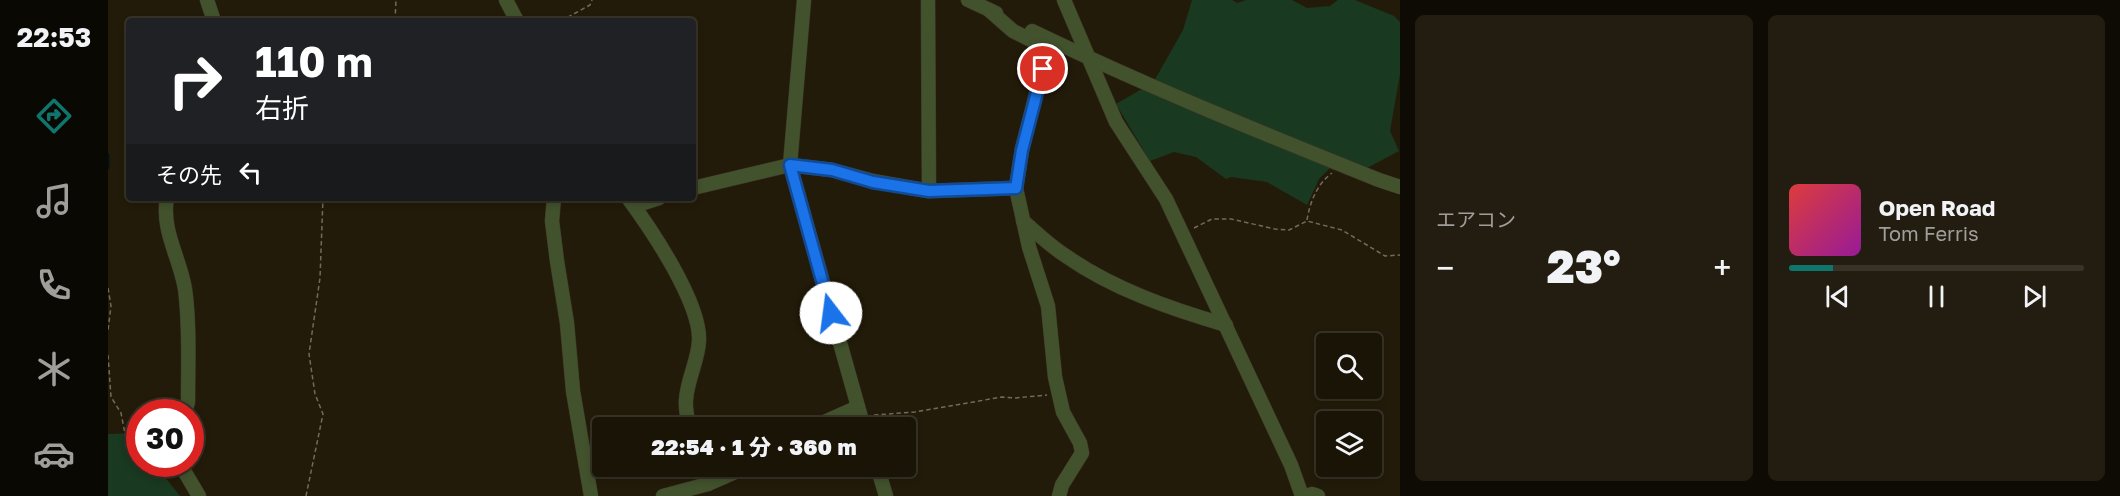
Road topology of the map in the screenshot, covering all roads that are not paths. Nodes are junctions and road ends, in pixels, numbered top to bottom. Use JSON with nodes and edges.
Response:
{"nodes":[{"id":1,"x":207,"y":0,"type":"edge"},
{"id":2,"x":506,"y":0,"type":"edge"},
{"id":3,"x":804,"y":0,"type":"edge"},
{"id":4,"x":928,"y":0,"type":"edge"},
{"id":5,"x":968,"y":0,"type":"edge"},
{"id":6,"x":1064,"y":0,"type":"edge"},
{"id":7,"x":989,"y":10,"type":"junction"},
{"id":8,"x":213,"y":18,"type":"edge"},
{"id":9,"x":515,"y":18,"type":"edge"},
{"id":10,"x":1089,"y":58,"type":"junction"},
{"id":11,"x":790,"y":165,"type":"junction"},
{"id":12,"x":696,"y":187,"type":"edge"},
{"id":13,"x":1400,"y":187,"type":"edge"},
{"id":14,"x":1016,"y":188,"type":"junction"},
{"id":15,"x":929,"y":191,"type":"junction"},
{"id":16,"x":167,"y":201,"type":"edge"},
{"id":17,"x":554,"y":201,"type":"edge"},
{"id":18,"x":631,"y":202,"type":"edge"},
{"id":19,"x":1023,"y":221,"type":"junction"},
{"id":20,"x":1226,"y":325,"type":"junction"},
{"id":21,"x":188,"y":399,"type":"edge"},
{"id":22,"x":688,"y":417,"type":"edge"},
{"id":23,"x":861,"y":417,"type":"edge"},
{"id":24,"x":188,"y":477,"type":"edge"},
{"id":25,"x":706,"y":477,"type":"edge"},
{"id":26,"x":724,"y":477,"type":"edge"},
{"id":27,"x":880,"y":477,"type":"edge"},
{"id":28,"x":708,"y":484,"type":"junction"},
{"id":29,"x":199,"y":496,"type":"edge"},
{"id":30,"x":591,"y":496,"type":"edge"},
{"id":31,"x":663,"y":496,"type":"edge"},
{"id":32,"x":886,"y":496,"type":"edge"},
{"id":33,"x":1059,"y":496,"type":"edge"},
{"id":34,"x":1302,"y":496,"type":"edge"},
{"id":35,"x":1307,"y":496,"type":"edge"},
{"id":36,"x":1318,"y":496,"type":"edge"}],
"edges":[{"from":1,"to":8,"type":"street"},
{"from":2,"to":9,"type":"street"},
{"from":3,"to":11,"type":"street"},
{"from":4,"to":15,"type":"street"},
{"from":5,"to":7,"type":"street"},
{"from":6,"to":10,"type":"street"},
{"from":7,"to":10,"type":"street"},
{"from":7,"to":14,"type":"street"},
{"from":10,"to":13,"type":"street"},
{"from":10,"to":20,"type":"street"},
{"from":11,"to":12,"type":"street"},
{"from":11,"to":15,"type":"street"},
{"from":11,"to":23,"type":"street"},
{"from":14,"to":15,"type":"street"},
{"from":14,"to":19,"type":"street"},
{"from":16,"to":21,"type":"street"},
{"from":17,"to":30,"type":"street"},
{"from":18,"to":22,"type":"street"},
{"from":19,"to":20,"type":"street"},
{"from":19,"to":33,"type":"street"},
{"from":20,"to":34,"type":"street"},
{"from":24,"to":29,"type":"street"},
{"from":25,"to":28,"type":"street"},
{"from":26,"to":28,"type":"street"},
{"from":27,"to":32,"type":"street"},
{"from":28,"to":31,"type":"street"},
{"from":35,"to":36,"type":"street"}]}
